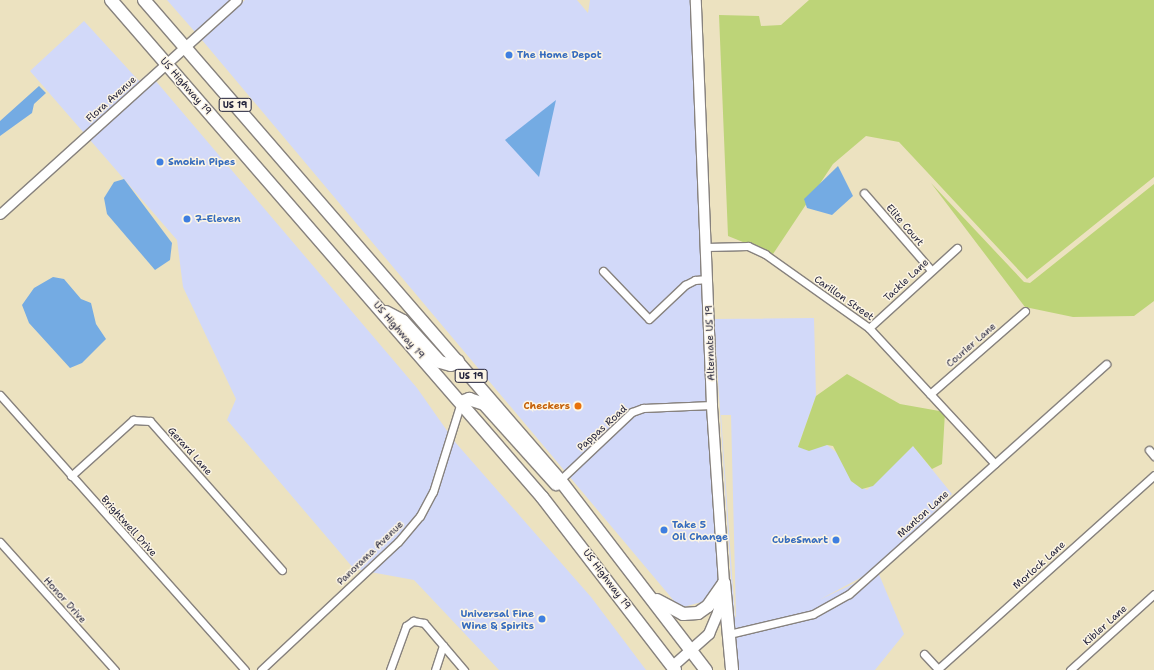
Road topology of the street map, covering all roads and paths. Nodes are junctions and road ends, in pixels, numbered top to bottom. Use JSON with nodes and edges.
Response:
{"nodes":[{"id":1,"x":111,"y":0,"type":"edge"},
{"id":2,"x":144,"y":0,"type":"edge"},
{"id":3,"x":237,"y":0,"type":"edge"},
{"id":4,"x":696,"y":0,"type":"edge"},
{"id":5,"x":186,"y":47,"type":"junction"},
{"id":6,"x":167,"y":64,"type":"junction"},
{"id":7,"x":864,"y":193,"type":"dead end"},
{"id":8,"x":0,"y":214,"type":"edge"},
{"id":9,"x":706,"y":247,"type":"junction"},
{"id":10,"x":956,"y":248,"type":"dead end"},
{"id":11,"x":931,"y":270,"type":"junction"},
{"id":12,"x":603,"y":271,"type":"dead end"},
{"id":13,"x":707,"y":279,"type":"junction"},
{"id":14,"x":379,"y":308,"type":"junction"},
{"id":15,"x":1025,"y":311,"type":"dead end"},
{"id":16,"x":869,"y":328,"type":"junction"},
{"id":17,"x":458,"y":361,"type":"junction"},
{"id":18,"x":1106,"y":364,"type":"dead end"},
{"id":19,"x":930,"y":394,"type":"junction"},
{"id":20,"x":0,"y":395,"type":"edge"},
{"id":21,"x":461,"y":402,"type":"junction"},
{"id":22,"x":712,"y":405,"type":"junction"},
{"id":23,"x":1149,"y":450,"type":"dead end"},
{"id":24,"x":1154,"y":456,"type":"edge"},
{"id":25,"x":995,"y":464,"type":"junction"},
{"id":26,"x":1154,"y":475,"type":"edge"},
{"id":27,"x":71,"y":476,"type":"junction"},
{"id":28,"x":560,"y":480,"type":"junction"},
{"id":29,"x":582,"y":506,"type":"junction"},
{"id":30,"x":0,"y":542,"type":"edge"},
{"id":31,"x":282,"y":570,"type":"dead end"},
{"id":32,"x":724,"y":583,"type":"junction"},
{"id":33,"x":1154,"y":594,"type":"edge"},
{"id":34,"x":651,"y":596,"type":"junction"},
{"id":35,"x":729,"y":634,"type":"junction"},
{"id":36,"x":443,"y":645,"type":"junction"},
{"id":37,"x":691,"y":651,"type":"junction"},
{"id":38,"x":924,"y":654,"type":"dead end"},
{"id":39,"x":672,"y":669,"type":"edge"},
{"id":40,"x":114,"y":670,"type":"edge"},
{"id":41,"x":245,"y":670,"type":"edge"},
{"id":42,"x":261,"y":670,"type":"edge"},
{"id":43,"x":390,"y":670,"type":"edge"},
{"id":44,"x":435,"y":670,"type":"edge"},
{"id":45,"x":464,"y":670,"type":"edge"},
{"id":46,"x":706,"y":670,"type":"edge"},
{"id":47,"x":732,"y":670,"type":"edge"},
{"id":48,"x":938,"y":670,"type":"edge"},
{"id":49,"x":1070,"y":670,"type":"edge"}],
"edges":[{"from":1,"to":6,"type":"highway","name":"US Highway 19","number":"US 19"},
{"from":2,"to":5,"type":"highway","number":"US 19"},
{"from":3,"to":5,"type":"street","name":"Flora Avenue"},
{"from":4,"to":9,"type":"main road","name":"Alternate US 19"},
{"from":5,"to":6,"type":"street","name":"Flora Avenue"},
{"from":5,"to":17,"type":"highway","number":"US 19"},
{"from":6,"to":8,"type":"street","name":"Flora Avenue"},
{"from":6,"to":14,"type":"highway","name":"US Highway 19","number":"US 19"},
{"from":7,"to":11,"type":"street","name":"Elite Court"},
{"from":9,"to":13,"type":"main road","name":"Alternate US 19"},
{"from":9,"to":16,"type":"street","name":"Carillon Street"},
{"from":10,"to":11,"type":"street","name":"Tackle Lane"},
{"from":11,"to":16,"type":"street","name":"Tackle Lane"},
{"from":12,"to":13,"type":"street"},
{"from":13,"to":22,"type":"main road","name":"Alternate US 19"},
{"from":14,"to":17,"type":"highway"},
{"from":14,"to":21,"type":"highway","name":"US Highway 19","number":"US 19"},
{"from":15,"to":19,"type":"street","name":"Courier Lane"},
{"from":16,"to":19,"type":"street","name":"Carillon Street"},
{"from":17,"to":28,"type":"highway","number":"US 19"},
{"from":18,"to":25,"type":"street","name":"Manton Lane"},
{"from":19,"to":25,"type":"street","name":"Carillon Street"},
{"from":20,"to":27,"type":"street","name":"Brightwell Drive"},
{"from":21,"to":29,"type":"highway"},
{"from":21,"to":39,"type":"highway","name":"US Highway 19","number":"US 19"},
{"from":21,"to":42,"type":"street","name":"Panorama Avenue"},
{"from":22,"to":28,"type":"street","name":"Pappas Road"},
{"from":22,"to":32,"type":"main road","name":"Alternate US 19"},
{"from":23,"to":24,"type":"street"},
{"from":25,"to":35,"type":"street","name":"Manton Lane"},
{"from":26,"to":48,"type":"street","name":"Morlock Lane"},
{"from":27,"to":31,"type":"street","name":"Gerard Lane"},
{"from":27,"to":41,"type":"street","name":"Brightwell Drive"},
{"from":28,"to":29,"type":"highway","number":"US 19"},
{"from":29,"to":34,"type":"highway","number":"US 19"},
{"from":30,"to":40,"type":"street","name":"Honor Drive"},
{"from":32,"to":34,"type":"highway"},
{"from":32,"to":35,"type":"highway"},
{"from":32,"to":37,"type":"main road","name":"Alternate US 19"},
{"from":33,"to":49,"type":"street","name":"Kibler Lane"},
{"from":34,"to":37,"type":"highway","number":"US 19"},
{"from":35,"to":47,"type":"highway"},
{"from":36,"to":43,"type":"street"},
{"from":36,"to":44,"type":"street"},
{"from":36,"to":45,"type":"street"},
{"from":37,"to":39,"type":"main road","name":"Alternate US 19"},
{"from":37,"to":46,"type":"highway","number":"US 19"},
{"from":38,"to":48,"type":"street"}]}
